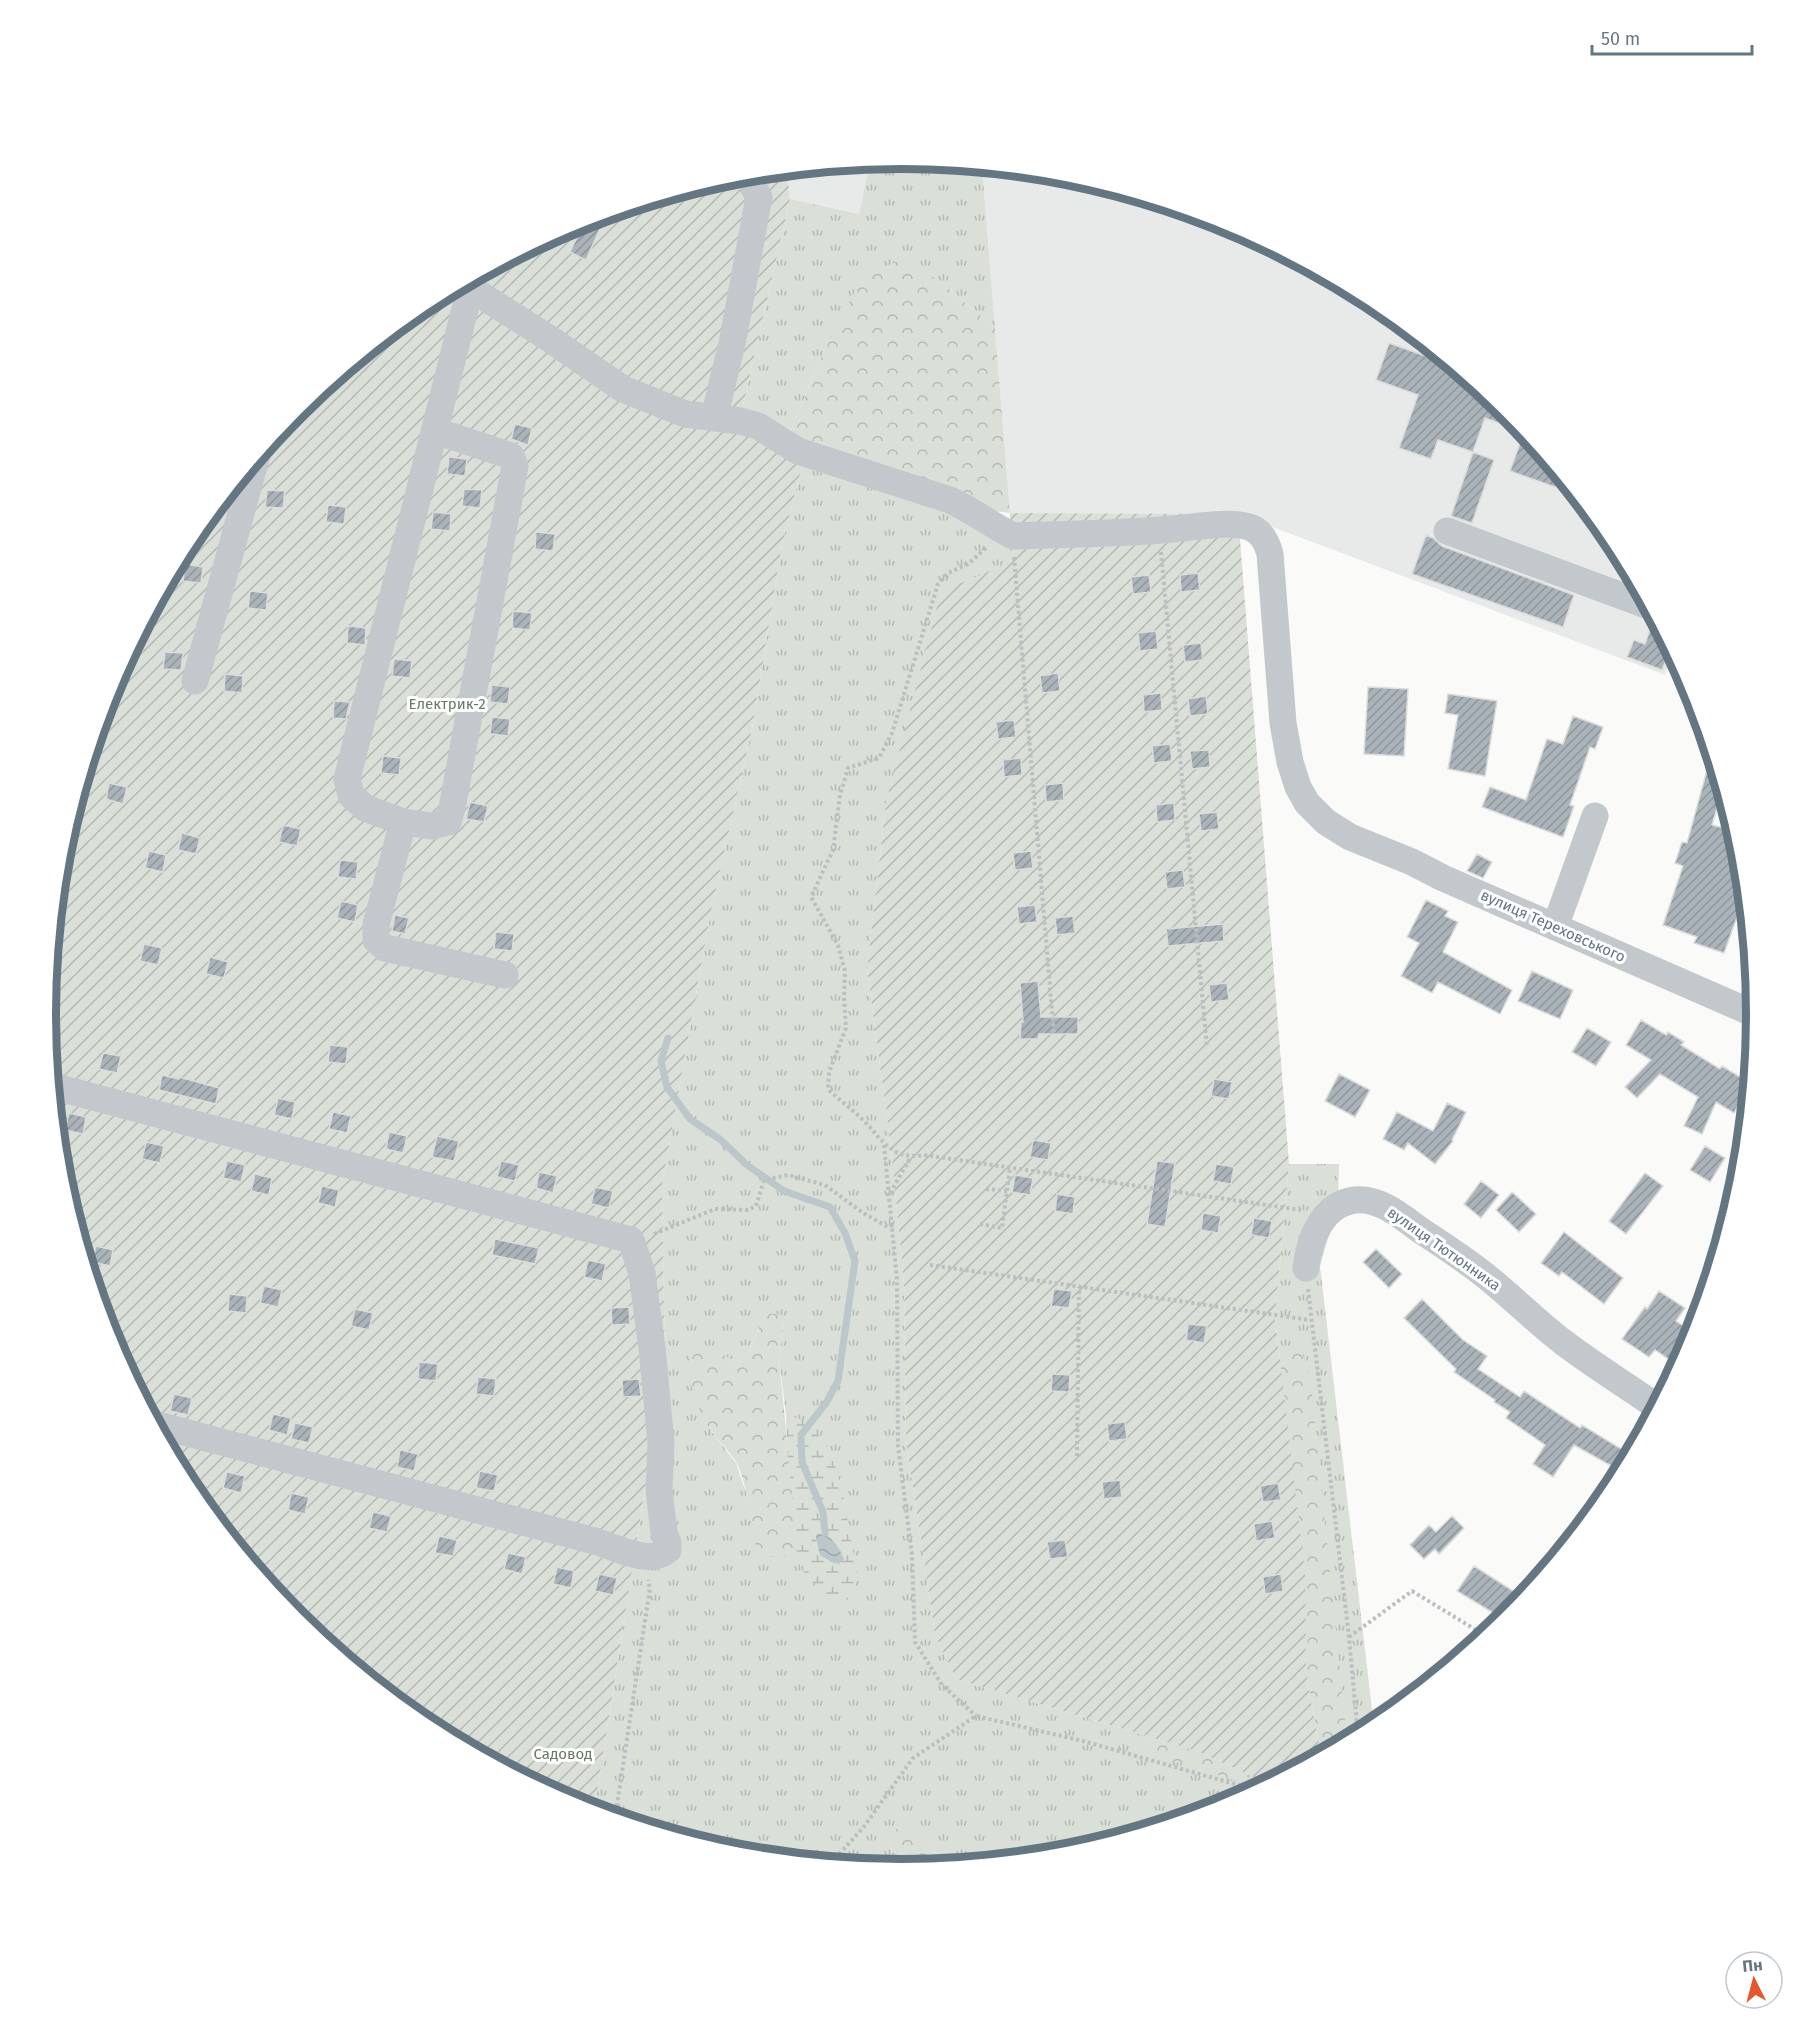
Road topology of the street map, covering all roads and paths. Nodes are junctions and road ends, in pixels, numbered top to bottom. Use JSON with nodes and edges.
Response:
{"nodes":[{"id":1,"x":751,"y":183,"type":"edge"},
{"id":2,"x":469,"y":287,"type":"edge"},
{"id":3,"x":467,"y":289,"type":"edge"},
{"id":4,"x":714,"y":418,"type":"junction"},
{"id":5,"x":436,"y":430,"type":"junction"},
{"id":6,"x":252,"y":472,"type":"edge"},
{"id":7,"x":1004,"y":531,"type":"junction"},
{"id":8,"x":1159,"y":531,"type":"junction"},
{"id":9,"x":1447,"y":531,"type":"dead end"},
{"id":10,"x":1639,"y":602,"type":"edge"},
{"id":11,"x":195,"y":681,"type":"dead end"},
{"id":12,"x":1595,"y":816,"type":"dead end"},
{"id":13,"x":403,"y":822,"type":"junction"},
{"id":14,"x":1555,"y":927,"type":"junction"},
{"id":15,"x":505,"y":975,"type":"dead end"},
{"id":16,"x":1746,"y":1010,"type":"edge"},
{"id":17,"x":1054,"y":1035,"type":"dead end"},
{"id":18,"x":1207,"y":1048,"type":"dead end"},
{"id":19,"x":59,"y":1088,"type":"edge"},
{"id":20,"x":884,"y":1144,"type":"junction"},
{"id":21,"x":911,"y":1157,"type":"junction"},
{"id":22,"x":1010,"y":1168,"type":"junction"},
{"id":23,"x":986,"y":1189,"type":"dead end"},
{"id":24,"x":1007,"y":1191,"type":"junction"},
{"id":25,"x":890,"y":1193,"type":"junction"},
{"id":26,"x":1329,"y":1214,"type":"junction"},
{"id":27,"x":980,"y":1224,"type":"dead end"},
{"id":28,"x":893,"y":1226,"type":"junction"},
{"id":29,"x":631,"y":1240,"type":"junction"},
{"id":30,"x":930,"y":1265,"type":"dead end"},
{"id":31,"x":1306,"y":1268,"type":"joint"},
{"id":32,"x":1079,"y":1287,"type":"junction"},
{"id":33,"x":1310,"y":1320,"type":"junction"},
{"id":34,"x":1651,"y":1403,"type":"edge"},
{"id":35,"x":163,"y":1427,"type":"edge"},
{"id":36,"x":1077,"y":1456,"type":"dead end"},
{"id":37,"x":642,"y":1556,"type":"junction"},
{"id":38,"x":1478,"y":1631,"type":"edge"},
{"id":39,"x":1349,"y":1637,"type":"junction"},
{"id":40,"x":976,"y":1716,"type":"junction"},
{"id":41,"x":1357,"y":1726,"type":"edge"},
{"id":42,"x":1244,"y":1786,"type":"edge"},
{"id":43,"x":616,"y":1810,"type":"edge"},
{"id":44,"x":837,"y":1857,"type":"edge"}],
"edges":[{"from":1,"to":4,"type":"street"},
{"from":2,"to":4,"type":"street"},
{"from":3,"to":5,"type":"street"},
{"from":4,"to":7,"type":"street"},
{"from":5,"to":13,"type":"street"},
{"from":5,"to":13,"type":"street"},
{"from":6,"to":11,"type":"street"},
{"from":7,"to":8,"type":"street","name":"вулиця Тереховського"},
{"from":7,"to":17,"type":"path"},
{"from":7,"to":20,"type":"path"},
{"from":8,"to":14,"type":"street","name":"вулиця Тереховського"},
{"from":8,"to":18,"type":"path"},
{"from":9,"to":10,"type":"street"},
{"from":12,"to":14,"type":"street"},
{"from":13,"to":15,"type":"street"},
{"from":14,"to":16,"type":"street","name":"вулиця Тереховського"},
{"from":19,"to":29,"type":"street"},
{"from":20,"to":21,"type":"path"},
{"from":20,"to":25,"type":"path"},
{"from":21,"to":22,"type":"path"},
{"from":21,"to":25,"type":"path"},
{"from":22,"to":24,"type":"path"},
{"from":22,"to":26,"type":"path"},
{"from":23,"to":24,"type":"path"},
{"from":24,"to":27,"type":"path"},
{"from":25,"to":28,"type":"path"},
{"from":26,"to":31,"type":"street","name":"вулиця Тютюнника"},
{"from":26,"to":34,"type":"street","name":"вулиця Тютюнника"},
{"from":28,"to":29,"type":"path"},
{"from":28,"to":40,"type":"path"},
{"from":29,"to":37,"type":"street"},
{"from":30,"to":32,"type":"path"},
{"from":31,"to":33,"type":"path"},
{"from":32,"to":33,"type":"path"},
{"from":32,"to":36,"type":"path"},
{"from":33,"to":39,"type":"path"},
{"from":35,"to":37,"type":"street"},
{"from":37,"to":43,"type":"path"},
{"from":38,"to":39,"type":"path"},
{"from":39,"to":41,"type":"path"},
{"from":40,"to":42,"type":"path"},
{"from":40,"to":44,"type":"path"}]}
